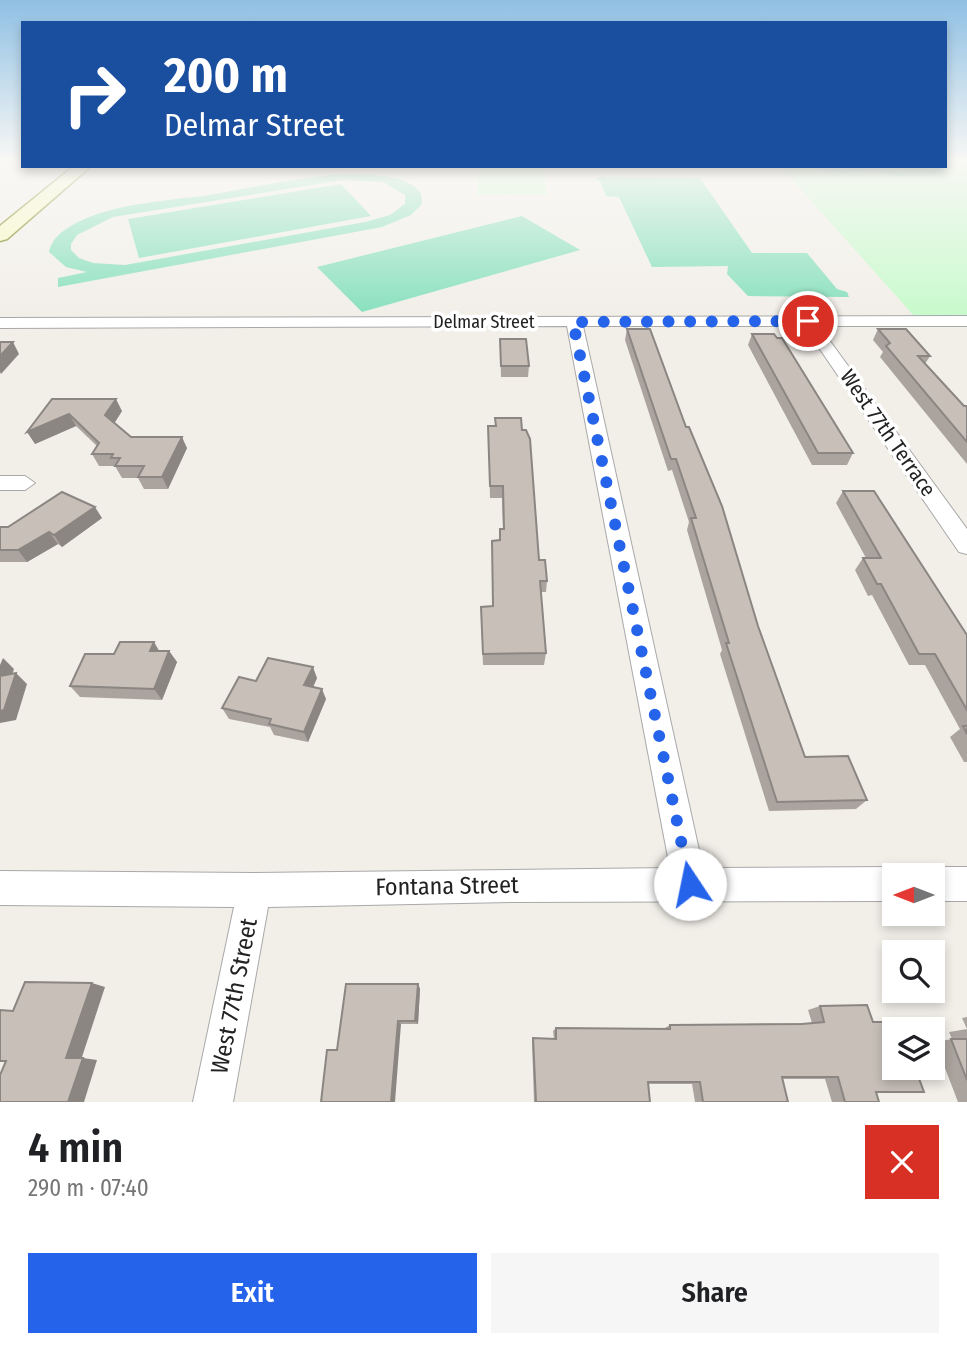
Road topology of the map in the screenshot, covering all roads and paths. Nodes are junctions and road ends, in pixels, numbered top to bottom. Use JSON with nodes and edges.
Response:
{"nodes":[{"id":1,"x":27,"y":212,"type":"edge"},
{"id":2,"x":0,"y":235,"type":"edge"},
{"id":3,"x":808,"y":321,"type":"junction"},
{"id":4,"x":967,"y":321,"type":"edge"},
{"id":5,"x":573,"y":322,"type":"junction"},
{"id":6,"x":0,"y":323,"type":"edge"},
{"id":7,"x":0,"y":483,"type":"edge"},
{"id":8,"x":25,"y":483,"type":"dead end"},
{"id":9,"x":967,"y":545,"type":"edge"},
{"id":10,"x":690,"y":884,"type":"junction"},
{"id":11,"x":882,"y":884,"type":"edge"},
{"id":12,"x":945,"y":884,"type":"edge"},
{"id":13,"x":967,"y":884,"type":"edge"},
{"id":14,"x":0,"y":888,"type":"edge"},
{"id":15,"x":254,"y":890,"type":"junction"},
{"id":16,"x":213,"y":1102,"type":"edge"}],
"edges":[{"from":1,"to":2,"type":"main road"},
{"from":3,"to":4,"type":"street","name":"Delmar Street"},
{"from":3,"to":5,"type":"street","name":"Delmar Street"},
{"from":3,"to":9,"type":"street","name":"West 77th Terrace"},
{"from":5,"to":6,"type":"street","name":"Delmar Street"},
{"from":5,"to":10,"type":"street"},
{"from":7,"to":8,"type":"street"},
{"from":10,"to":11,"type":"street","name":"Fontana Street"},
{"from":10,"to":15,"type":"street","name":"Fontana Street"},
{"from":12,"to":13,"type":"street"},
{"from":14,"to":15,"type":"street","name":"Fontana Street"},
{"from":15,"to":16,"type":"street","name":"West 77th Street"}]}
